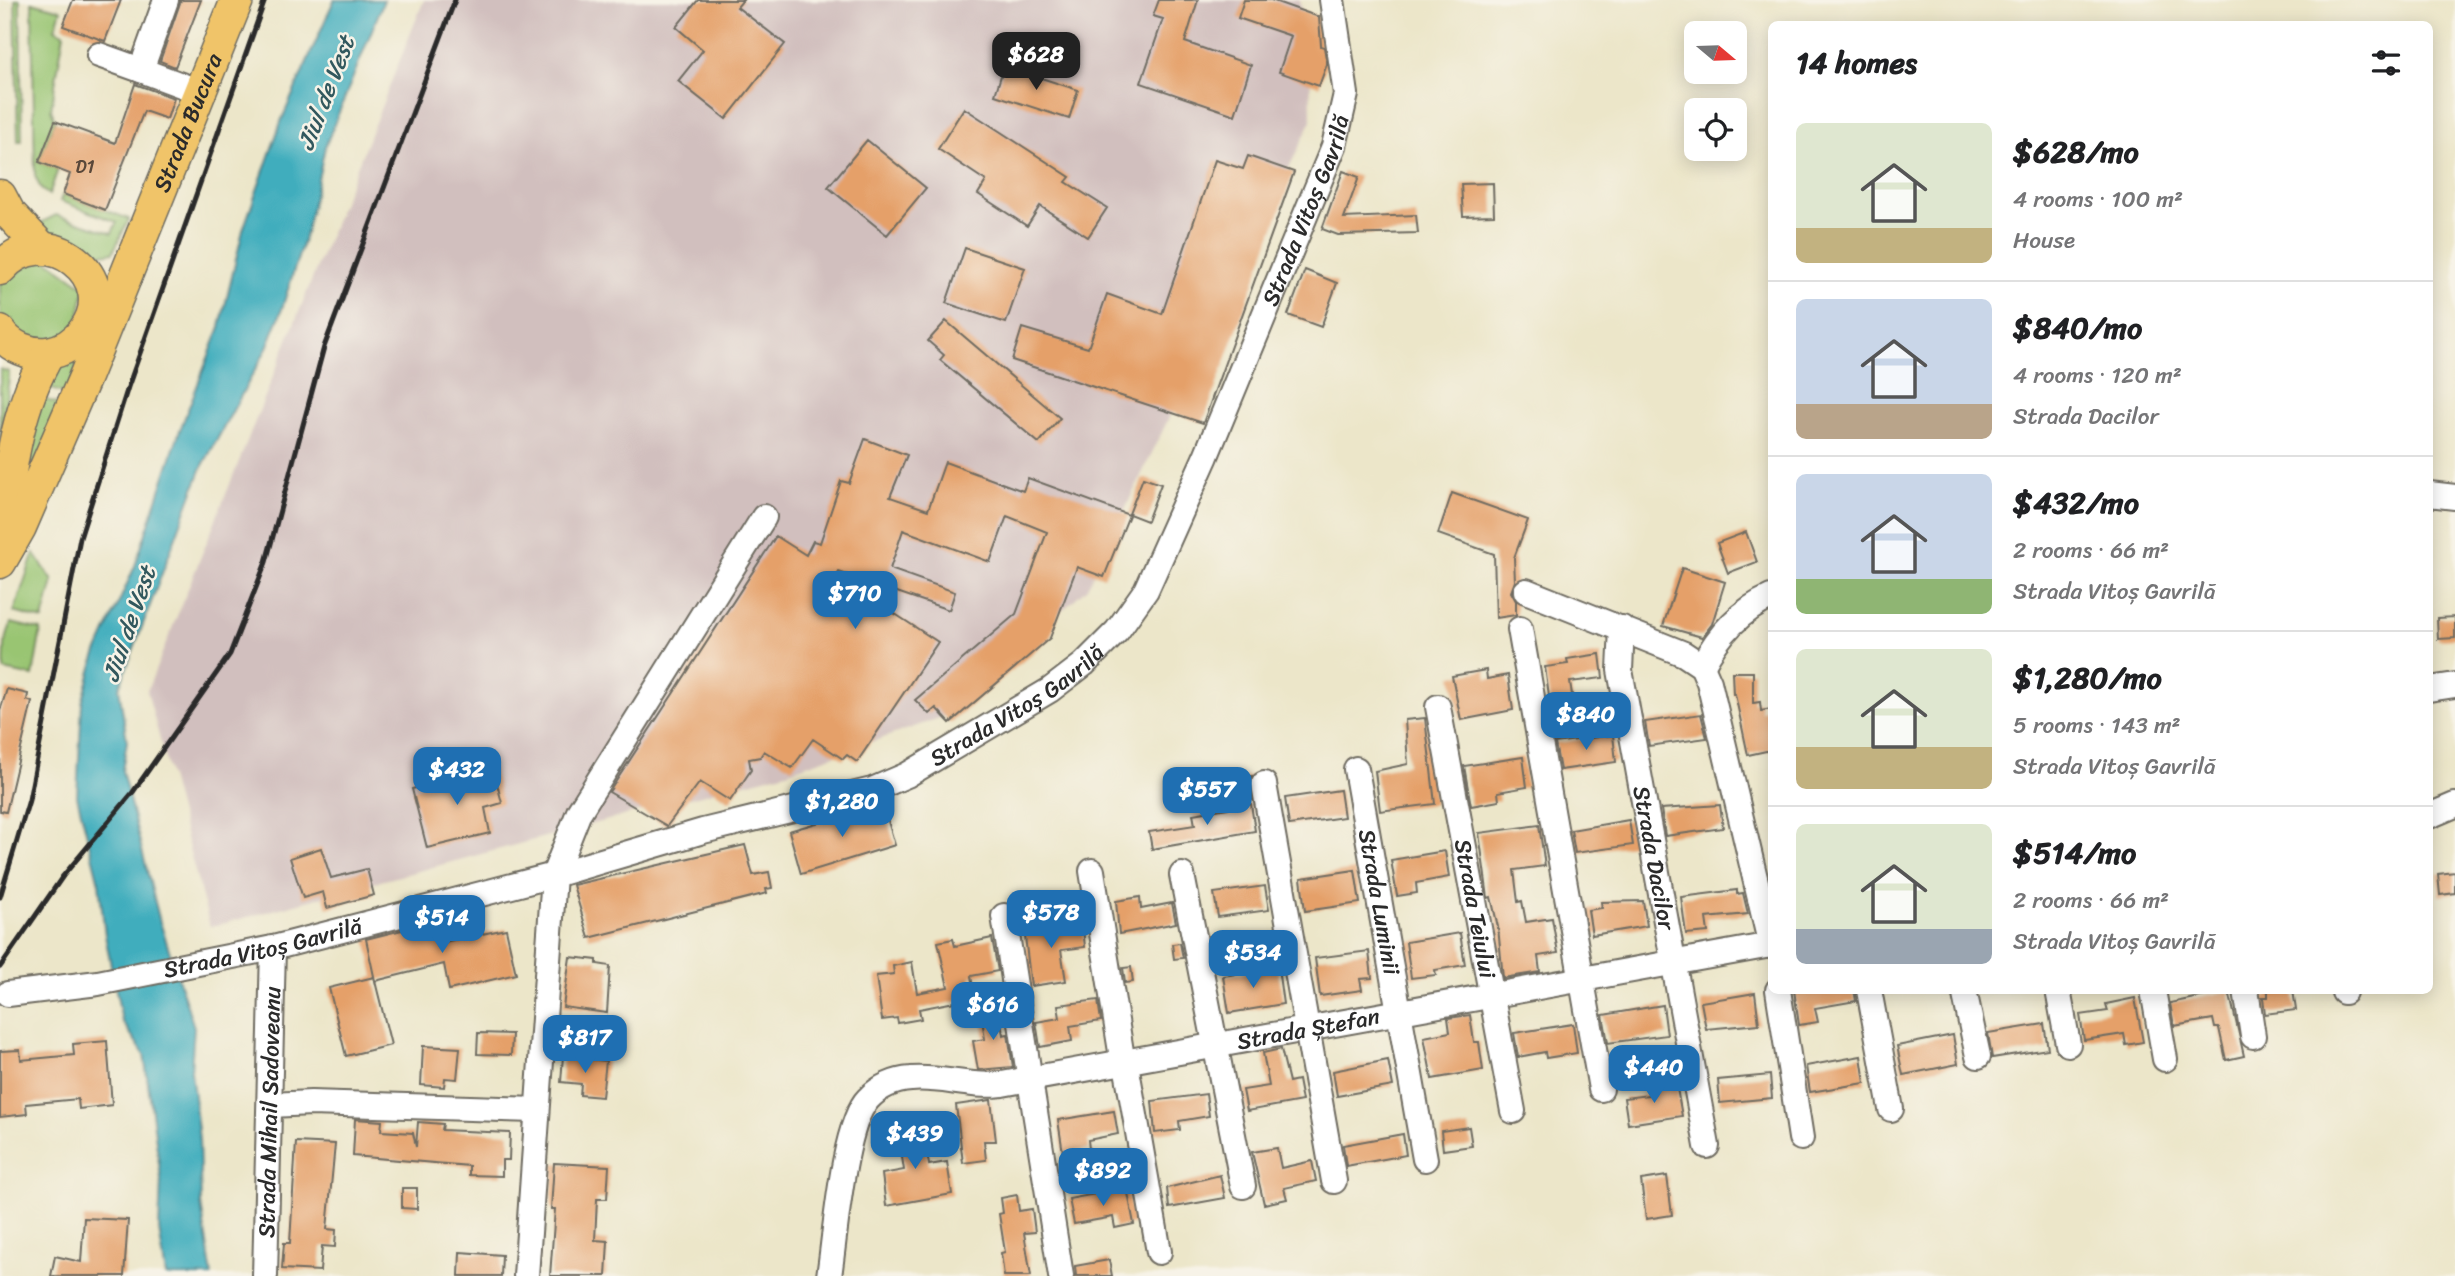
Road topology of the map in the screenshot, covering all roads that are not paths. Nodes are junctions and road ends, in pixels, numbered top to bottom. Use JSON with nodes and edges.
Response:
{"nodes":[{"id":1,"x":166,"y":0,"type":"edge"},
{"id":2,"x":237,"y":0,"type":"edge"},
{"id":3,"x":1332,"y":0,"type":"edge"},
{"id":4,"x":99,"y":55,"type":"dead end"},
{"id":5,"x":141,"y":70,"type":"junction"},
{"id":6,"x":200,"y":92,"type":"junction"},
{"id":7,"x":0,"y":196,"type":"edge"},
{"id":8,"x":139,"y":245,"type":"junction"},
{"id":9,"x":42,"y":248,"type":"junction"},
{"id":10,"x":75,"y":260,"type":"junction"},
{"id":11,"x":0,"y":269,"type":"edge"},
{"id":12,"x":94,"y":309,"type":"junction"},
{"id":13,"x":0,"y":332,"type":"edge"},
{"id":14,"x":49,"y":353,"type":"junction"},
{"id":15,"x":2433,"y":495,"type":"edge"},
{"id":16,"x":2455,"y":498,"type":"edge"},
{"id":17,"x":764,"y":517,"type":"dead end"},
{"id":18,"x":0,"y":541,"type":"edge"},
{"id":19,"x":0,"y":562,"type":"edge"},
{"id":20,"x":1526,"y":591,"type":"dead end"},
{"id":21,"x":1768,"y":599,"type":"edge"},
{"id":22,"x":1622,"y":628,"type":"junction"},
{"id":23,"x":1520,"y":629,"type":"dead end"},
{"id":24,"x":1702,"y":666,"type":"junction"},
{"id":25,"x":2455,"y":685,"type":"edge"},
{"id":26,"x":2433,"y":688,"type":"edge"},
{"id":27,"x":1438,"y":707,"type":"dead end"},
{"id":28,"x":1356,"y":769,"type":"dead end"},
{"id":29,"x":1265,"y":784,"type":"dead end"},
{"id":30,"x":2455,"y":805,"type":"edge"},
{"id":31,"x":2433,"y":814,"type":"edge"},
{"id":32,"x":1092,"y":871,"type":"dead end"},
{"id":33,"x":554,"y":875,"type":"junction"},
{"id":34,"x":1182,"y":875,"type":"dead end"},
{"id":35,"x":1003,"y":916,"type":"dead end"},
{"id":36,"x":1768,"y":932,"type":"edge"},
{"id":37,"x":1768,"y":946,"type":"edge"},
{"id":38,"x":273,"y":948,"type":"junction"},
{"id":39,"x":1675,"y":962,"type":"junction"},
{"id":40,"x":1583,"y":979,"type":"junction"},
{"id":41,"x":1779,"y":994,"type":"edge"},
{"id":42,"x":1870,"y":994,"type":"edge"},
{"id":43,"x":1965,"y":994,"type":"edge"},
{"id":44,"x":2059,"y":994,"type":"edge"},
{"id":45,"x":2154,"y":994,"type":"edge"},
{"id":46,"x":2247,"y":994,"type":"edge"},
{"id":47,"x":1491,"y":996,"type":"junction"},
{"id":48,"x":3,"y":998,"type":"edge"},
{"id":49,"x":1400,"y":1013,"type":"junction"},
{"id":50,"x":1308,"y":1030,"type":"junction"},
{"id":51,"x":2253,"y":1035,"type":"dead end"},
{"id":52,"x":2068,"y":1044,"type":"dead end"},
{"id":53,"x":1217,"y":1047,"type":"junction"},
{"id":54,"x":1978,"y":1056,"type":"dead end"},
{"id":55,"x":2165,"y":1059,"type":"dead end"},
{"id":56,"x":1125,"y":1064,"type":"junction"},
{"id":57,"x":1030,"y":1080,"type":"junction"},
{"id":58,"x":1601,"y":1089,"type":"dead end"},
{"id":59,"x":271,"y":1105,"type":"junction"},
{"id":60,"x":536,"y":1110,"type":"junction"},
{"id":61,"x":1891,"y":1110,"type":"dead end"},
{"id":62,"x":1513,"y":1111,"type":"dead end"},
{"id":63,"x":1801,"y":1138,"type":"dead end"},
{"id":64,"x":1707,"y":1146,"type":"dead end"},
{"id":65,"x":1425,"y":1159,"type":"dead end"},
{"id":66,"x":1334,"y":1181,"type":"dead end"},
{"id":67,"x":1243,"y":1186,"type":"dead end"},
{"id":68,"x":1159,"y":1252,"type":"dead end"},
{"id":69,"x":265,"y":1276,"type":"edge"},
{"id":70,"x":526,"y":1276,"type":"edge"},
{"id":71,"x":830,"y":1276,"type":"edge"},
{"id":72,"x":1060,"y":1276,"type":"edge"}],
"edges":[{"from":1,"to":5,"type":"street"},
{"from":2,"to":6,"type":"main road","name":"Strada Bucura"},
{"from":3,"to":33,"type":"street","name":"Strada Vitoș Gavrilă"},
{"from":4,"to":5,"type":"street"},
{"from":5,"to":6,"type":"street"},
{"from":6,"to":8,"type":"main road","name":"Strada Bucura"},
{"from":7,"to":9,"type":"main road"},
{"from":8,"to":10,"type":"main road"},
{"from":8,"to":12,"type":"main road"},
{"from":8,"to":19,"type":"main road"},
{"from":9,"to":10,"type":"main road"},
{"from":9,"to":11,"type":"main road"},
{"from":10,"to":12,"type":"main road"},
{"from":12,"to":14,"type":"main road"},
{"from":13,"to":14,"type":"main road"},
{"from":14,"to":18,"type":"main road"},
{"from":15,"to":16,"type":"street"},
{"from":17,"to":33,"type":"street"},
{"from":20,"to":22,"type":"street"},
{"from":21,"to":24,"type":"street"},
{"from":22,"to":24,"type":"street"},
{"from":22,"to":39,"type":"street","name":"Strada Dacilor"},
{"from":23,"to":40,"type":"street"},
{"from":24,"to":36,"type":"street"},
{"from":25,"to":26,"type":"street"},
{"from":27,"to":47,"type":"street","name":"Strada Teiului"},
{"from":28,"to":49,"type":"street","name":"Strada Luminii"},
{"from":29,"to":50,"type":"street"},
{"from":30,"to":31,"type":"street"},
{"from":32,"to":56,"type":"street"},
{"from":33,"to":38,"type":"street","name":"Strada Vitoș Gavrilă"},
{"from":33,"to":60,"type":"street"},
{"from":34,"to":53,"type":"street"},
{"from":35,"to":57,"type":"street"},
{"from":37,"to":39,"type":"street","name":"Strada Ștefan"},
{"from":38,"to":48,"type":"street","name":"Strada Vitoș Gavrilă"},
{"from":38,"to":59,"type":"street","name":"Strada Mihail Sadoveanu"},
{"from":39,"to":40,"type":"street","name":"Strada Ștefan"},
{"from":39,"to":64,"type":"street","name":"Strada Dacilor"},
{"from":40,"to":47,"type":"street","name":"Strada Ștefan"},
{"from":40,"to":58,"type":"street"},
{"from":41,"to":63,"type":"street"},
{"from":42,"to":61,"type":"street"},
{"from":43,"to":54,"type":"street"},
{"from":44,"to":52,"type":"street"},
{"from":45,"to":55,"type":"street"},
{"from":46,"to":51,"type":"street"},
{"from":47,"to":49,"type":"street","name":"Strada Ștefan"},
{"from":47,"to":62,"type":"street","name":"Strada Teiului"},
{"from":49,"to":50,"type":"street","name":"Strada Ștefan"},
{"from":49,"to":65,"type":"street","name":"Strada Luminii"},
{"from":50,"to":53,"type":"street","name":"Strada Ștefan"},
{"from":50,"to":66,"type":"street"},
{"from":53,"to":56,"type":"street","name":"Strada Ștefan"},
{"from":53,"to":67,"type":"street"},
{"from":56,"to":57,"type":"street","name":"Strada Ștefan"},
{"from":56,"to":68,"type":"street"},
{"from":57,"to":71,"type":"street","name":"Strada Ștefan"},
{"from":57,"to":72,"type":"street"},
{"from":59,"to":60,"type":"street"},
{"from":59,"to":69,"type":"street","name":"Strada Mihail Sadoveanu"},
{"from":60,"to":70,"type":"street"}]}
